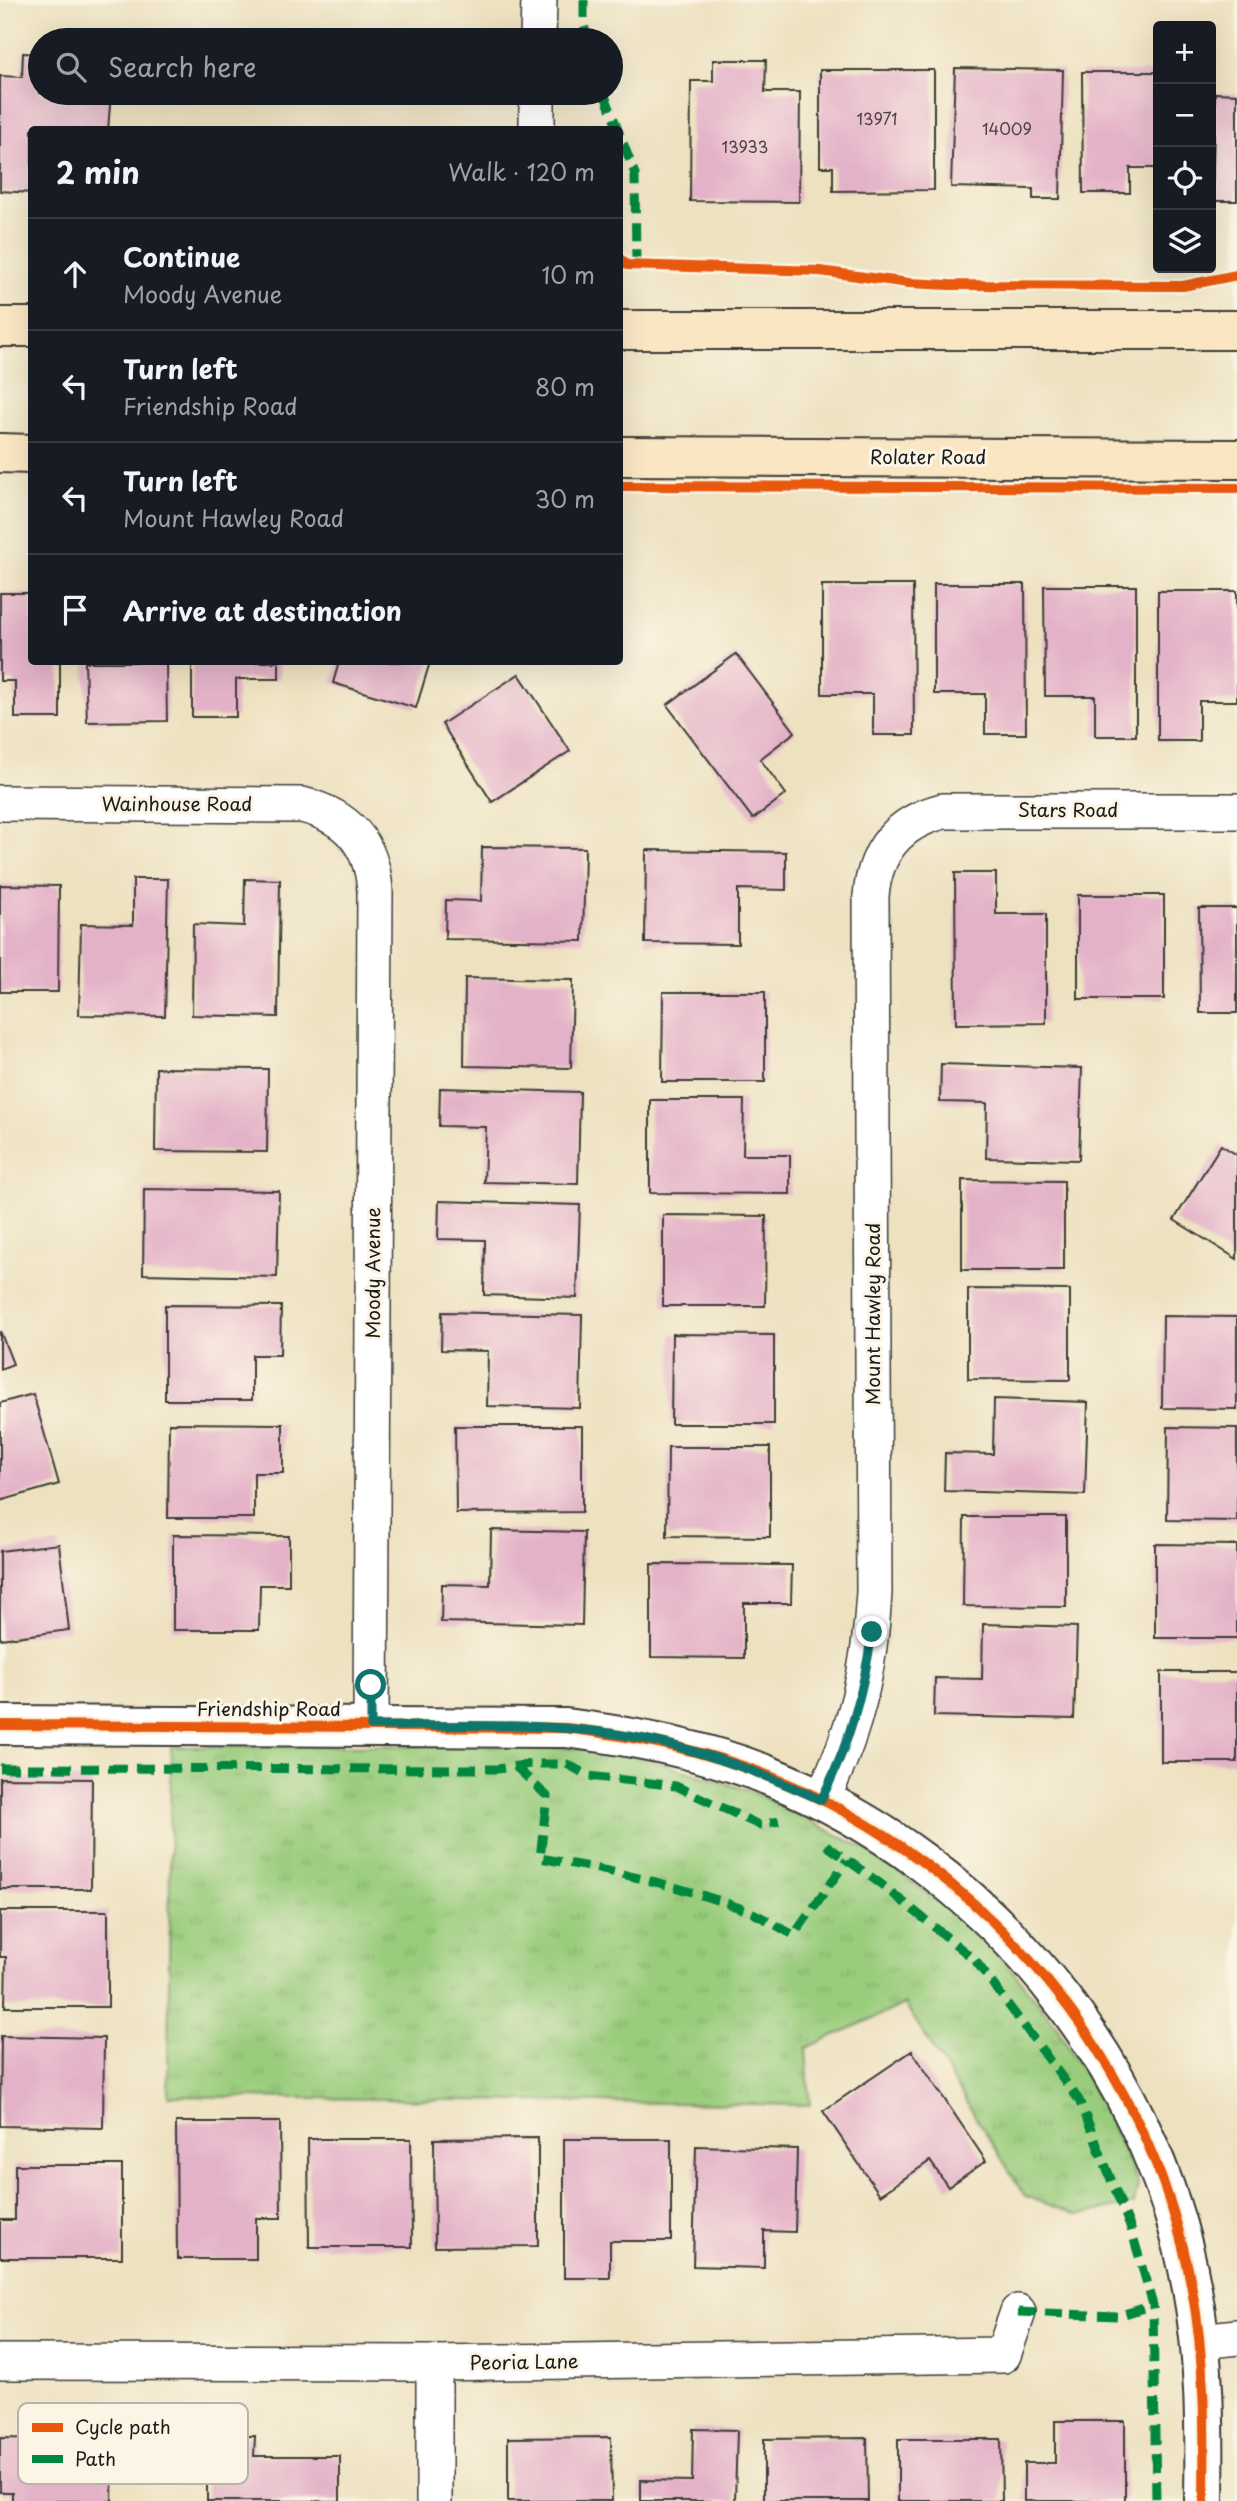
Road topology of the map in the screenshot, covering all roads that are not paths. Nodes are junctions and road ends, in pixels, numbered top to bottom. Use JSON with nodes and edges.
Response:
{"nodes":[{"id":1,"x":539,"y":0,"type":"edge"},
{"id":2,"x":538,"y":28,"type":"edge"},
{"id":3,"x":537,"y":105,"type":"edge"},
{"id":4,"x":537,"y":126,"type":"edge"},
{"id":5,"x":0,"y":327,"type":"edge"},
{"id":6,"x":28,"y":327,"type":"edge"},
{"id":7,"x":623,"y":330,"type":"edge"},
{"id":8,"x":1237,"y":330,"type":"edge"},
{"id":9,"x":0,"y":453,"type":"edge"},
{"id":10,"x":28,"y":454,"type":"edge"},
{"id":11,"x":623,"y":456,"type":"edge"},
{"id":12,"x":1237,"y":459,"type":"edge"},
{"id":13,"x":0,"y":803,"type":"edge"},
{"id":14,"x":1237,"y":811,"type":"edge"},
{"id":15,"x":348,"y":828,"type":"joint"},
{"id":16,"x":904,"y":829,"type":"joint"},
{"id":17,"x":0,"y":1725,"type":"edge"},
{"id":18,"x":371,"y":1726,"type":"junction"},
{"id":19,"x":821,"y":1800,"type":"junction"},
{"id":20,"x":1018,"y":2312,"type":"dead end"},
{"id":21,"x":1219,"y":2339,"type":"edge"},
{"id":22,"x":0,"y":2362,"type":"edge"},
{"id":23,"x":434,"y":2363,"type":"junction"},
{"id":24,"x":434,"y":2501,"type":"edge"},
{"id":25,"x":1204,"y":2501,"type":"edge"}],
"edges":[{"from":1,"to":2,"type":"street"},
{"from":3,"to":4,"type":"street"},
{"from":5,"to":6,"type":"main road"},
{"from":7,"to":8,"type":"main road"},
{"from":9,"to":10,"type":"main road"},
{"from":11,"to":12,"type":"main road","name":"Rolater Road"},
{"from":13,"to":15,"type":"street","name":"Wainhouse Road"},
{"from":14,"to":16,"type":"street","name":"Stars Road"},
{"from":15,"to":18,"type":"street","name":"Moody Avenue"},
{"from":16,"to":19,"type":"street","name":"Mount Hawley Road"},
{"from":17,"to":18,"type":"street","name":"Friendship Road"},
{"from":18,"to":19,"type":"street","name":"Friendship Road"},
{"from":19,"to":21,"type":"street","name":"Friendship Road"},
{"from":20,"to":23,"type":"street","name":"Peoria Lane"},
{"from":21,"to":25,"type":"street","name":"Friendship Road"},
{"from":22,"to":23,"type":"street","name":"Peoria Lane"},
{"from":23,"to":24,"type":"street"}]}
